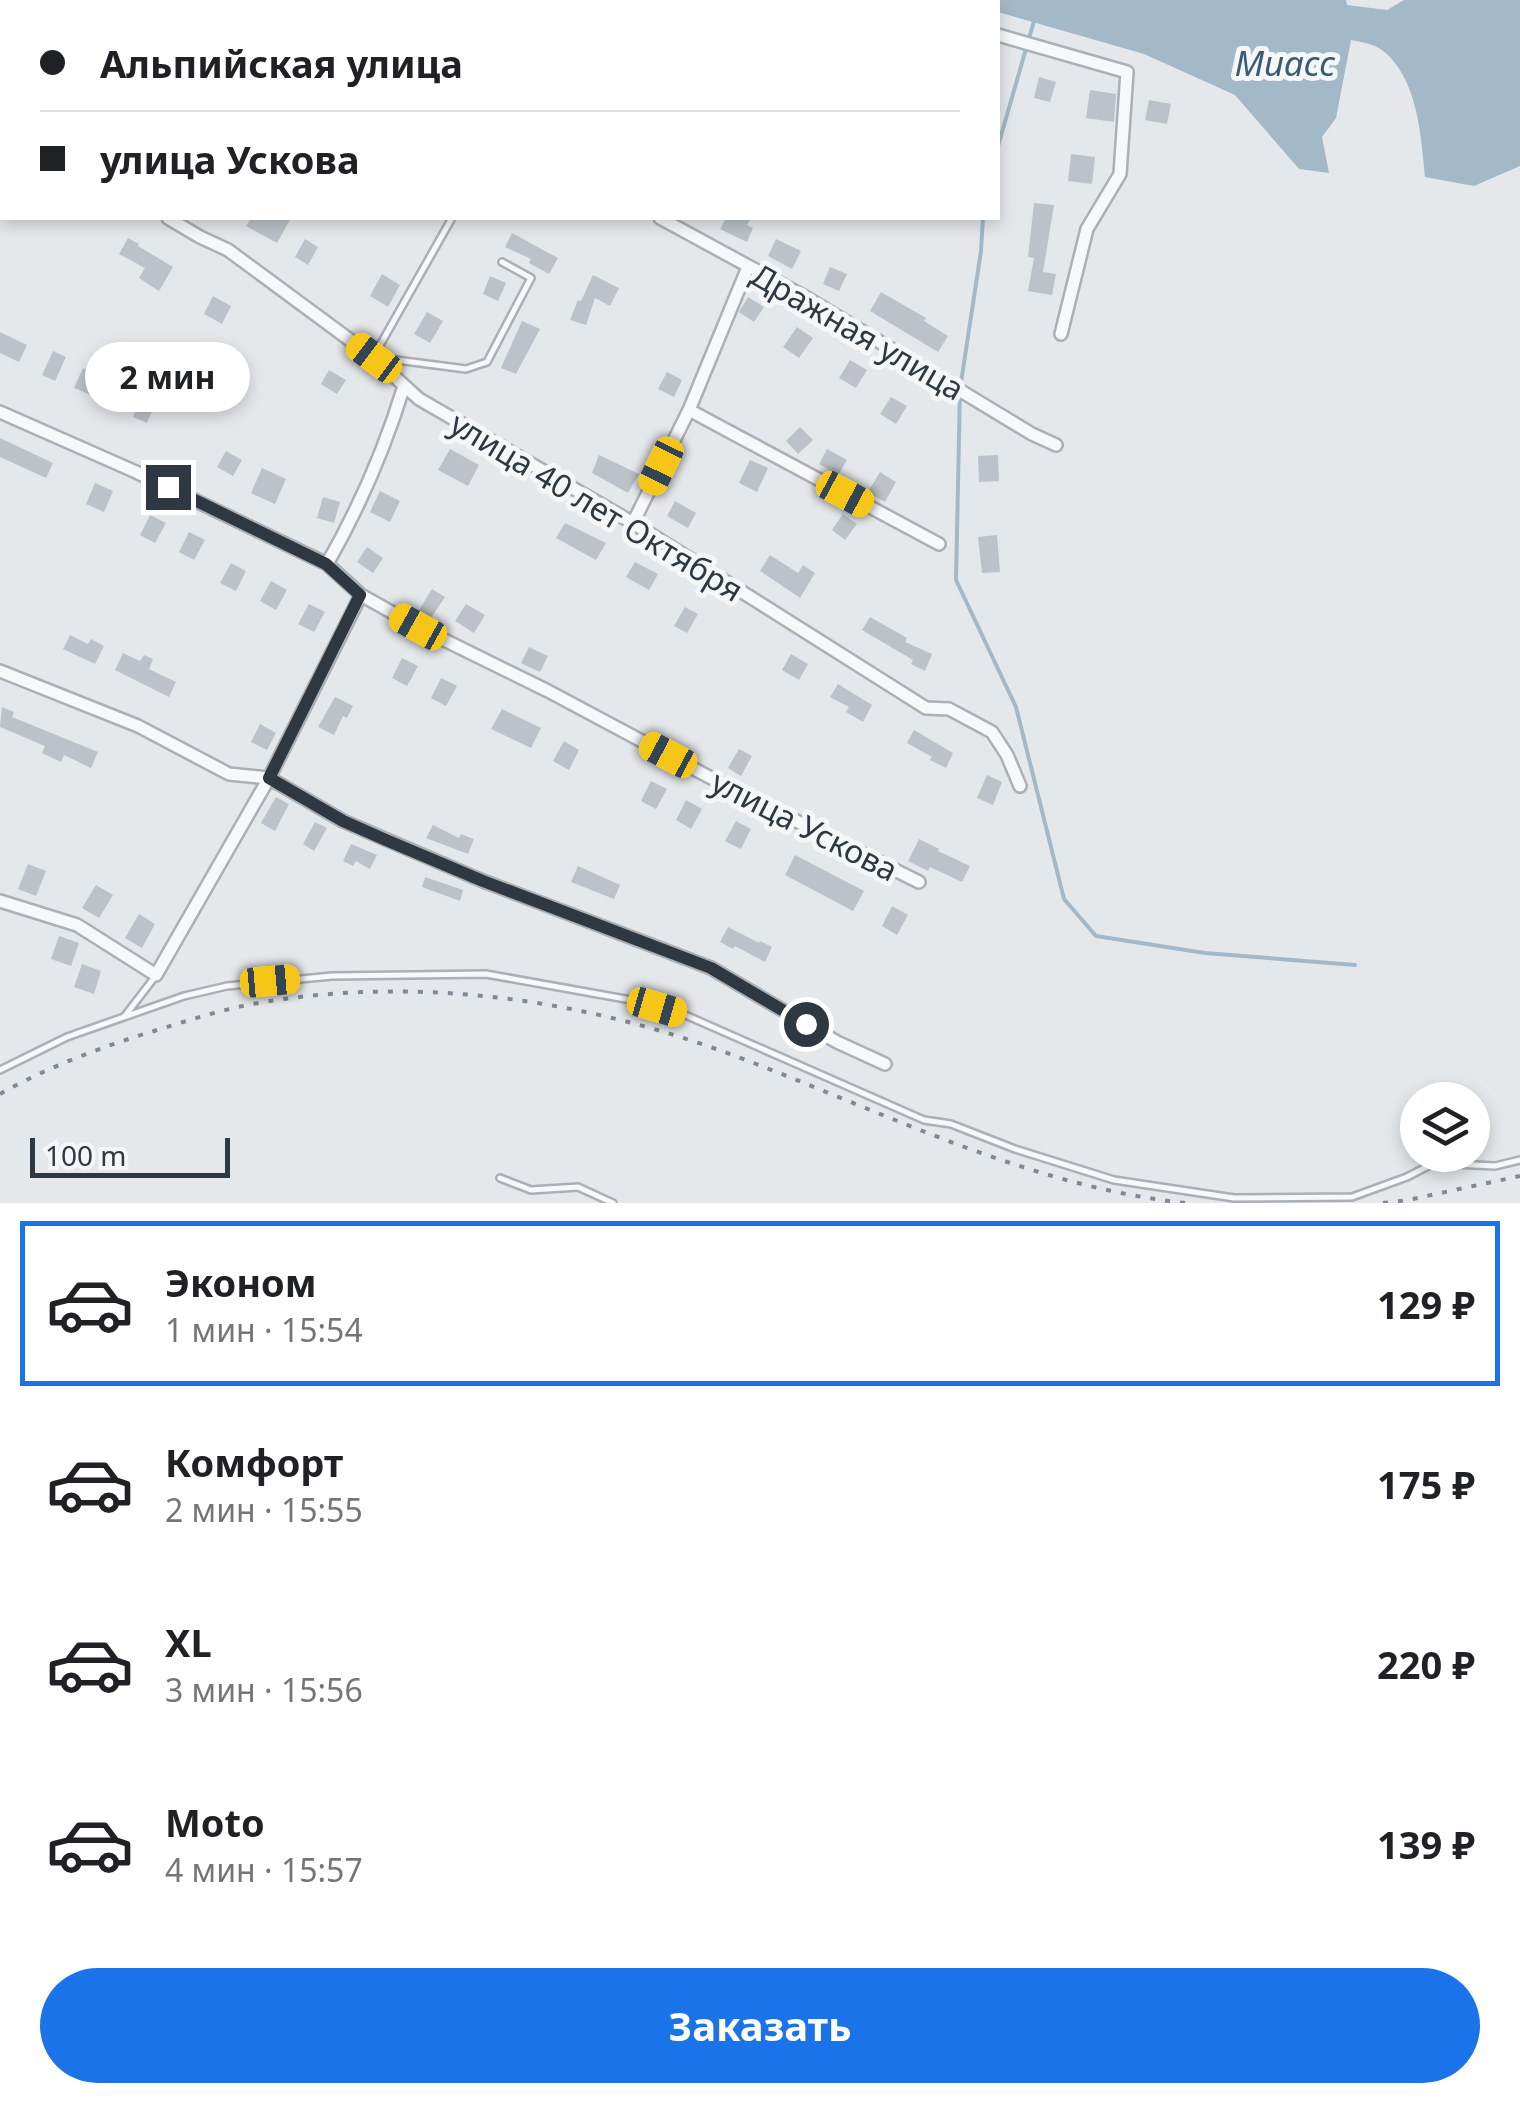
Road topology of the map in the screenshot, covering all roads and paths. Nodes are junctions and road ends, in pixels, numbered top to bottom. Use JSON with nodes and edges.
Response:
{"nodes":[{"id":1,"x":1000,"y":37,"type":"edge"},
{"id":2,"x":171,"y":220,"type":"edge"},
{"id":3,"x":451,"y":220,"type":"edge"},
{"id":4,"x":664,"y":220,"type":"edge"},
{"id":5,"x":502,"y":262,"type":"dead end"},
{"id":6,"x":748,"y":268,"type":"junction"},
{"id":7,"x":1061,"y":334,"type":"dead end"},
{"id":8,"x":374,"y":358,"type":"junction"},
{"id":9,"x":404,"y":386,"type":"junction"},
{"id":10,"x":689,"y":410,"type":"junction"},
{"id":11,"x":0,"y":412,"type":"edge"},
{"id":12,"x":1056,"y":445,"type":"dead end"},
{"id":13,"x":633,"y":523,"type":"junction"},
{"id":14,"x":938,"y":544,"type":"dead end"},
{"id":15,"x":326,"y":564,"type":"junction"},
{"id":16,"x":360,"y":595,"type":"junction"},
{"id":17,"x":0,"y":671,"type":"edge"},
{"id":18,"x":269,"y":778,"type":"junction"},
{"id":19,"x":1020,"y":786,"type":"dead end"},
{"id":20,"x":919,"y":882,"type":"dead end"},
{"id":21,"x":0,"y":901,"type":"edge"},
{"id":22,"x":156,"y":975,"type":"junction"},
{"id":23,"x":124,"y":1017,"type":"junction"},
{"id":24,"x":886,"y":1064,"type":"dead end"},
{"id":25,"x":0,"y":1070,"type":"edge"},
{"id":26,"x":1520,"y":1160,"type":"edge"},
{"id":27,"x":500,"y":1178,"type":"dead end"},
{"id":28,"x":613,"y":1203,"type":"edge"}],
"edges":[{"from":1,"to":7,"type":"street"},
{"from":2,"to":8,"type":"street","name":"улица 40 лет Октября"},
{"from":3,"to":8,"type":"lane"},
{"from":4,"to":6,"type":"street","name":"Дражная улица"},
{"from":5,"to":8,"type":"lane"},
{"from":6,"to":10,"type":"street"},
{"from":6,"to":12,"type":"street","name":"Дражная улица"},
{"from":8,"to":9,"type":"street","name":"улица 40 лет Октября"},
{"from":9,"to":13,"type":"street","name":"улица 40 лет Октября"},
{"from":9,"to":15,"type":"street"},
{"from":10,"to":13,"type":"street"},
{"from":10,"to":14,"type":"street"},
{"from":11,"to":15,"type":"street","name":"улица Ускова"},
{"from":13,"to":19,"type":"street","name":"улица 40 лет Октября"},
{"from":15,"to":16,"type":"street","name":"улица Ускова"},
{"from":16,"to":18,"type":"street"},
{"from":16,"to":20,"type":"street","name":"улица Ускова"},
{"from":17,"to":18,"type":"street"},
{"from":18,"to":22,"type":"street"},
{"from":18,"to":24,"type":"street"},
{"from":21,"to":22,"type":"street"},
{"from":22,"to":23,"type":"lane"},
{"from":23,"to":25,"type":"lane"},
{"from":23,"to":26,"type":"lane"},
{"from":27,"to":28,"type":"lane"}]}
